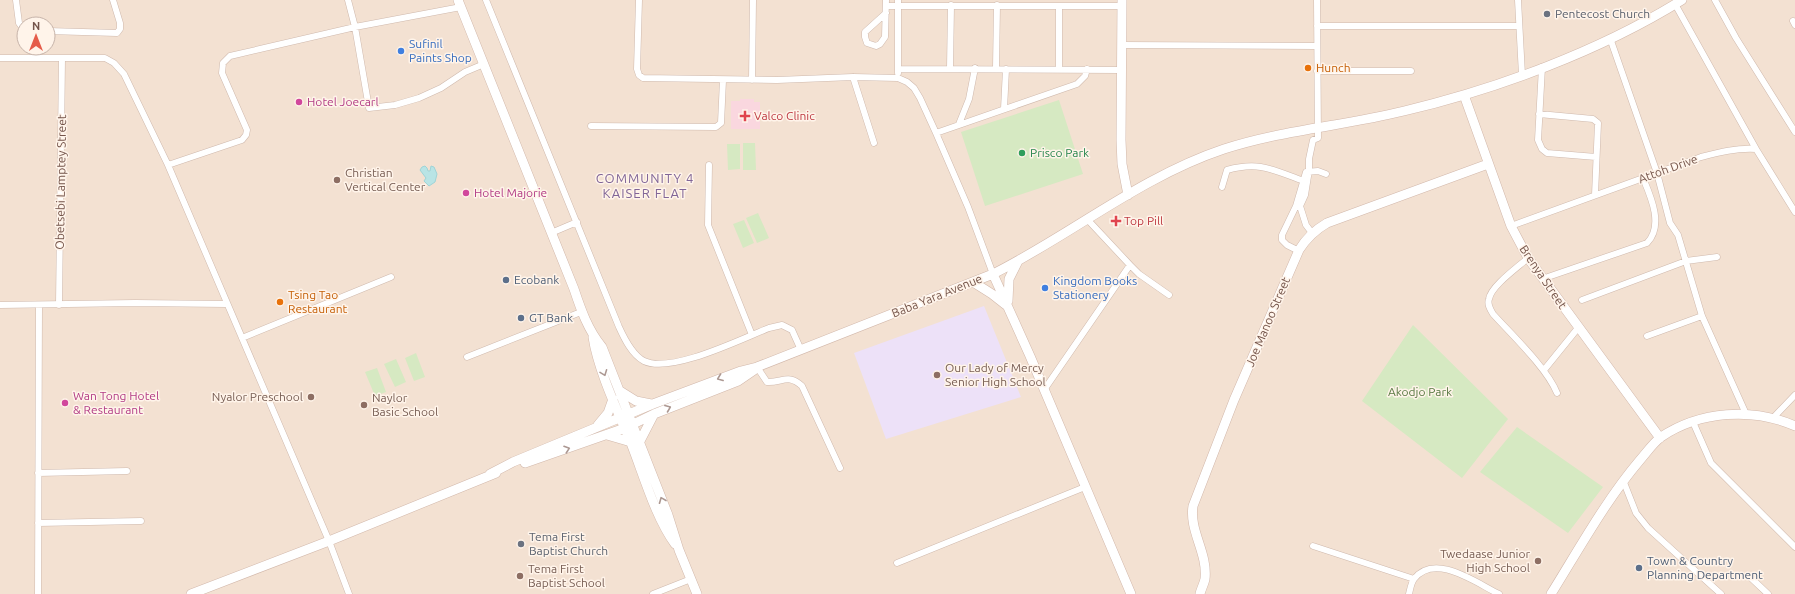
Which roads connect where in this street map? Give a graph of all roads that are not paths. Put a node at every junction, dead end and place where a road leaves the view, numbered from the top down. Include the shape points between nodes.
1 (16, 0) edge
2 (114, 0) edge
3 (348, 0) edge
4 (486, 0) edge
5 (639, 0) edge
6 (753, 0) edge
7 (1317, 0) edge
8 (1518, 0) edge
9 (1714, 0) edge
10 (1678, 2) edge
11 (460, 3) edge
12 (886, 3) edge
13 (898, 3) edge
14 (989, 3) edge
15 (1047, 3) edge
16 (1122, 3) edge
17 (947, 4) edge
18 (997, 5) junction
19 (1059, 6) junction
20 (886, 13) junction
21 (17, 16) edge
22 (1317, 26) junction
23 (1519, 26) junction
24 (355, 27) junction
25 (56, 32) edge
26 (1610, 38) junction
27 (1121, 44) junction
28 (1317, 46) junction
29 (0, 58) edge
30 (62, 58) junction
31 (484, 64) junction
32 (1542, 67) junction
33 (898, 68) junction
34 (950, 68) junction
35 (975, 68) junction
36 (996, 68) junction
37 (1006, 69) junction
38 (1059, 69) junction
39 (1087, 70) junction
40 (1121, 70) junction
41 (1317, 71) junction
42 (1411, 71) dead end
43 (1522, 75) junction
44 (853, 77) junction
45 (898, 78) junction
46 (722, 80) junction
47 (752, 80) junction
48 (1464, 95) junction
49 (1004, 109) junction
50 (1539, 114) junction
51 (958, 124) junction
52 (591, 126) dead end
53 (1318, 128) junction
54 (1795, 132) edge
55 (936, 133) junction
56 (874, 143) dead end
57 (1756, 149) junction
58 (1596, 157) junction
59 (1488, 164) junction
60 (168, 165) junction
61 (709, 165) dead end
62 (1309, 170) junction
63 (1657, 173) junction
64 (1326, 174) dead end
65 (1643, 178) junction
66 (1304, 181) junction
67 (1222, 187) dead end
68 (1128, 195) junction
69 (1594, 195) junction
70 (1795, 212) edge
71 (1087, 219) junction
72 (577, 222) junction
73 (1511, 226) junction
74 (551, 233) junction
75 (1312, 233) junction
76 (1298, 251) junction
77 (1717, 257) dead end
78 (1528, 258) junction
79 (1018, 261) junction
80 (1686, 262) junction
81 (1130, 265) junction
82 (993, 274) junction
83 (392, 277) dead end
84 (1542, 279) junction
85 (973, 282) junction
86 (1169, 295) dead end
87 (1582, 300) dead end
88 (227, 304) junction
89 (0, 305) edge
90 (39, 305) junction
91 (59, 305) junction
92 (1009, 309) junction
93 (581, 312) junction
94 (1702, 316) junction
95 (1578, 328) junction
96 (752, 335) junction
97 (593, 336) junction
98 (1647, 336) dead end
99 (242, 338) junction
100 (801, 350) junction
101 (467, 357) dead end
102 (757, 367) junction
103 (1544, 370) junction
104 (1044, 390) junction
105 (620, 391) junction
106 (1557, 393) dead end
107 (1795, 395) edge
108 (613, 399) junction
109 (653, 404) junction
110 (654, 414) junction
111 (1746, 414) junction
112 (624, 415) junction
113 (1774, 418) junction
114 (1693, 422) junction
115 (629, 426) junction
116 (1795, 426) edge
117 (596, 428) junction
118 (607, 435) junction
119 (1660, 438) junction
120 (635, 443) junction
121 (840, 468) dead end
122 (127, 471) dead end
123 (38, 473) junction
124 (490, 474) junction
125 (1623, 480) junction
126 (1085, 487) junction
127 (141, 521) dead end
128 (38, 523) junction
129 (329, 541) junction
130 (1314, 546) dead end
131 (1795, 547) edge
132 (897, 563) dead end
133 (1750, 577) dead end
134 (691, 579) junction
135 (1414, 579) junction
136 (38, 594) edge
137 (191, 594) edge
138 (350, 594) edge
139 (653, 594) edge
140 (697, 594) edge
141 (1131, 594) edge
142 (1200, 594) edge
143 (1409, 594) edge
144 (1499, 594) edge
145 (1551, 594) edge
146 (1721, 594) edge
147 (1768, 594) edge

1 - 21 street
2 - 25 street via 120,23 117,33
3 - 24 street
4 - 72 street
5 - 46 street via 637,68 640,77
6 - 47 street
7 - 22 street
8 - 23 street
9 - 54 street
10 - 26 main road
10 - 57 street
11 - 24 street
11 - 31 main road
12 - 13 street
12 - 20 street
13 - 17 street
13 - 33 street
14 - 17 street
14 - 18 street
15 - 18 street
15 - 19 street
16 - 19 street
16 - 27 main road
17 - 34 street
18 - 36 street
19 - 38 street
20 - 20 street via 883,41 876,46 867,43 865,32
22 - 23 street
22 - 28 street
23 - 43 street
24 - 31 street via 369,108 395,105 419,98
24 - 60 street via 228,58 222,65 222,73 247,134 242,140
26 - 32 main road
26 - 63 street
27 - 28 street
27 - 40 main road
28 - 41 street
29 - 30 street
30 - 60 street via 105,58 118,67 126,76
30 - 91 street, Obetsebi Lamptey Street
31 - 74 main road
32 - 43 main road
32 - 50 street
33 - 34 street
33 - 45 street
34 - 35 street
35 - 36 street
35 - 51 street via 969,99
36 - 37 street
37 - 38 street
37 - 49 street
38 - 39 street
39 - 40 street
39 - 49 street via 1077,84
40 - 68 main road via 1122,164
41 - 42 street
41 - 53 street
43 - 48 main road
44 - 45 street
44 - 47 street
44 - 56 street
45 - 55 street via 914,88
46 - 47 street
46 - 52 street via 721,123 716,127
48 - 53 main road via 1403,112
48 - 59 main road, Brenya Street
49 - 51 street
50 - 58 street via 1538,140 1544,152
50 - 58 street via 1596,121
51 - 55 street
53 - 62 street via 1318,138 1313,140
53 - 68 main road via 1248,141 1179,167
55 - 82 street via 968,206
57 - 63 street, Attoh Drive via 1727,150
57 - 70 street
58 - 69 street
59 - 73 main road, Brenya Street
59 - 75 main road, Joe Manoo Street via 1327,223
60 - 88 street
61 - 96 street via 708,225
62 - 64 street
62 - 66 street
62 - 75 street via 1305,195 1300,206 1306,225
63 - 65 street, Attoh Drive
63 - 80 street via 1670,223 1678,235
65 - 69 street, Attoh Drive
65 - 84 street via 1654,206 1655,218 1653,235 1647,243
66 - 67 street via 1265,167 1241,166 1227,170
66 - 76 street via 1296,206 1282,235 1282,240 1287,245
68 - 71 main road
69 - 73 street, Attoh Drive
71 - 79 main road
71 - 81 street
72 - 74 street
72 - 96 street via 623,336 643,361 653,364 671,363
73 - 78 main road, Brenya Street
74 - 93 main road
75 - 76 main road, Joe Manoo Street
76 - 142 main road, Joe Manoo Street via 1236,395 1193,506 1194,530 1204,560 1205,580
77 - 80 street
78 - 84 main road, Brenya Street
78 - 103 street via 1492,290 1488,299 1489,307
79 - 82 main road
79 - 92 main road via 1009,279
80 - 87 street
80 - 94 street
81 - 86 street
81 - 104 street
82 - 85 main road, Baba Yara Avenue
82 - 92 main road, Baba Yara Avenue
83 - 99 street
84 - 95 main road, Brenya Street
85 - 92 main road
85 - 100 main road, Baba Yara Avenue
88 - 91 street
88 - 99 street
89 - 90 street
90 - 91 street
90 - 123 street
92 - 104 main road, Baba Yara Avenue
93 - 97 main road
93 - 101 street
94 - 98 street
94 - 111 street
95 - 103 street
95 - 119 main road, Brenya Street
96 - 100 street via 782,324 792,330
97 - 105 main road via 602,348
97 -> 108 main road via 595,351
99 - 129 street
100 - 102 main road, Baba Yara Avenue
102 -> 109 main road, Baba Yara Avenue
110 -> 102 main road, Baba Yara Avenue via 738,381
102 - 121 street via 767,382 788,379 802,386
103 - 106 street
104 - 126 main road, Baba Yara Avenue
105 - 109 main road via 636,401
105 - 112 main road
107 - 113 street
108 - 112 main road
108 - 117 main road via 608,413
109 - 112 main road, Baba Yara Avenue
110 - 115 main road, Baba Yara Avenue
110 - 120 main road
111 - 113 main road
111 - 114 main road via 1708,417
112 - 115 main road
112 - 117 main road, Baba Yara Avenue
113 - 116 main road
114 - 119 main road
114 - 131 street via 1711,463
115 - 118 main road, Baba Yara Avenue
115 - 120 main road
117 - 124 main road, Baba Yara Avenue via 512,462
118 - 120 main road
124 -> 118 main road, Baba Yara Avenue
119 - 125 main road
120 - 134 main road via 668,515
122 - 123 street
123 - 128 street
124 - 129 main road
125 - 145 main road
125 - 146 street via 1636,513 1648,528
126 - 132 street
126 - 141 main road, Baba Yara Avenue
127 - 128 street
128 - 136 street
129 - 137 main road
129 - 138 street
130 - 135 street
133 - 147 street
134 - 139 street
134 - 140 main road
135 - 143 street
135 - 144 street via 1428,568 1440,567

